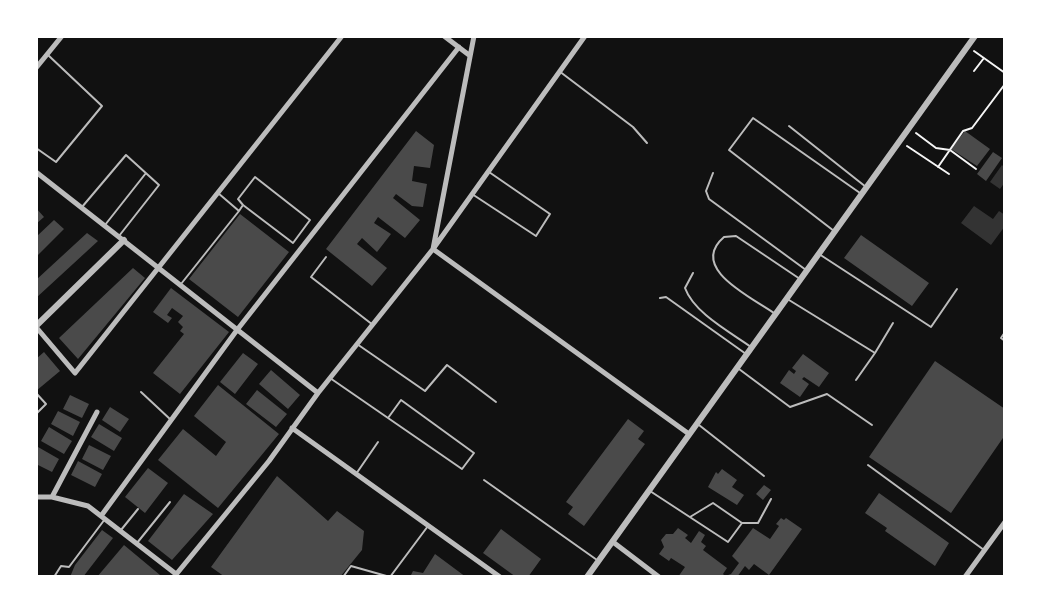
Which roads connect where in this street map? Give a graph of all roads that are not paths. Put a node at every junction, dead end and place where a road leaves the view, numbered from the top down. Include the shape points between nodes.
1 (62, 36) edge
2 (342, 36) edge
3 (444, 36) edge
4 (474, 36) edge
5 (585, 36) edge
6 (975, 36) edge
7 (459, 47) junction
8 (47, 55) junction
9 (469, 55) junction
10 (36, 68) edge
11 (559, 72) junction
12 (789, 126) dead end
13 (647, 143) dead end
14 (36, 148) edge
15 (488, 171) junction
16 (36, 172) edge
17 (146, 173) junction
18 (714, 173) dead end
19 (866, 187) junction
20 (218, 193) junction
21 (472, 194) junction
22 (861, 194) junction
23 (243, 205) junction
24 (82, 207) junction
25 (239, 211) junction
26 (105, 225) junction
27 (834, 231) junction
28 (121, 238) junction
29 (433, 249) junction
30 (818, 254) junction
31 (326, 258) dead end
32 (159, 269) junction
33 (806, 270) junction
34 (693, 273) dead end
35 (800, 279) junction
36 (180, 286) junction
37 (957, 289) dead end
38 (660, 298) dead end
39 (786, 298) junction
40 (775, 314) junction
41 (893, 323) dead end
42 (373, 325) junction
43 (36, 326) edge
44 (237, 330) junction
45 (1005, 332) edge
46 (1005, 341) edge
47 (357, 344) junction
48 (751, 347) junction
49 (875, 353) junction
50 (746, 354) junction
51 (736, 368) junction
52 (330, 378) junction
53 (856, 380) dead end
54 (141, 392) dead end
55 (36, 393) edge
56 (318, 393) junction
57 (496, 402) dead end
58 (97, 412) dead end
59 (36, 414) edge
60 (388, 418) junction
61 (171, 420) junction
62 (696, 423) junction
63 (872, 425) dead end
64 (292, 428) junction
65 (688, 434) junction
66 (378, 442) dead end
67 (868, 465) dead end
68 (356, 474) junction
69 (764, 476) dead end
70 (484, 480) dead end
71 (650, 491) junction
72 (36, 497) edge
73 (52, 497) junction
74 (771, 499) dead end
75 (170, 502) dead end
76 (138, 510) dead end
77 (103, 517) junction
78 (690, 517) junction
79 (1005, 522) edge
80 (742, 523) junction
81 (429, 526) junction
82 (121, 530) junction
83 (612, 542) junction
84 (137, 543) junction
85 (984, 550) junction
86 (599, 561) junction
87 (176, 576) edge
88 (54, 577) edge
89 (343, 577) edge
90 (391, 577) edge
91 (500, 577) edge
92 (587, 577) edge
93 (659, 577) edge
94 (965, 577) edge

1 - 8 street
2 - 20 street
3 - 7 street
4 - 9 street
5 - 11 street
6 - 19 street
7 - 9 street
7 - 44 street
8 - 10 street
8 - 14 lane via 102,106 56,162
9 - 29 street
11 - 13 lane via 633,127
11 - 15 street
12 - 19 lane
15 - 21 street
15 - 21 lane via 550,214 536,236
16 - 24 street
17 - 24 lane via 126,155
17 - 26 lane
17 - 28 lane via 159,185
18 - 33 lane via 706,191 709,199
19 - 22 street
20 - 25 lane
20 - 32 street
21 - 29 street
22 - 27 street
22 - 27 lane via 753,118 729,150
23 - 23 lane via 293,243 310,220 255,177 238,199
23 - 25 lane
24 - 26 street
25 - 36 lane
26 - 28 street
27 - 30 street
28 - 32 street
28 - 43 street
29 - 42 street
29 - 65 street
30 - 33 street
30 - 37 lane via 931,327
31 - 42 lane via 311,277
32 - 36 street
32 - 43 street via 75,373
33 - 35 street
34 - 48 lane via 685,288 688,296
35 - 39 street
35 - 40 lane via 736,236 723,237 714,245 711,258 720,274
36 - 44 street
38 - 50 lane via 666,297
39 - 40 street
39 - 49 lane
40 - 48 street
41 - 49 lane
42 - 47 street
44 - 56 street
44 - 61 street
45 - 46 lane via 1001,338
47 - 52 street
47 - 57 lane via 425,392 447,365
48 - 50 street
49 - 53 lane
50 - 51 street
51 - 62 street
51 - 63 lane via 790,407 827,394
52 - 56 street
52 - 60 lane
54 - 61 lane
55 - 59 lane via 46,404
56 - 64 street
58 - 73 street
60 - 60 lane via 462,469 474,453 401,400
61 - 77 street
62 - 65 street
62 - 69 lane
64 - 68 street
64 - 87 street
65 - 71 street
66 - 68 lane
67 - 85 lane
68 - 81 street
70 - 86 lane
71 - 78 lane
71 - 83 street
72 - 73 street
73 - 77 street via 88,506
74 - 80 lane via 758,523
75 - 84 lane
76 - 82 lane
77 - 82 street
77 - 88 lane via 69,567 61,566
78 - 80 lane via 712,503
78 - 80 lane via 728,542
79 - 85 street
81 - 90 lane
81 - 91 street
82 - 84 street
83 - 86 street
83 - 93 street
84 - 87 street
85 - 94 street
86 - 92 street
89 - 90 lane via 351,566

